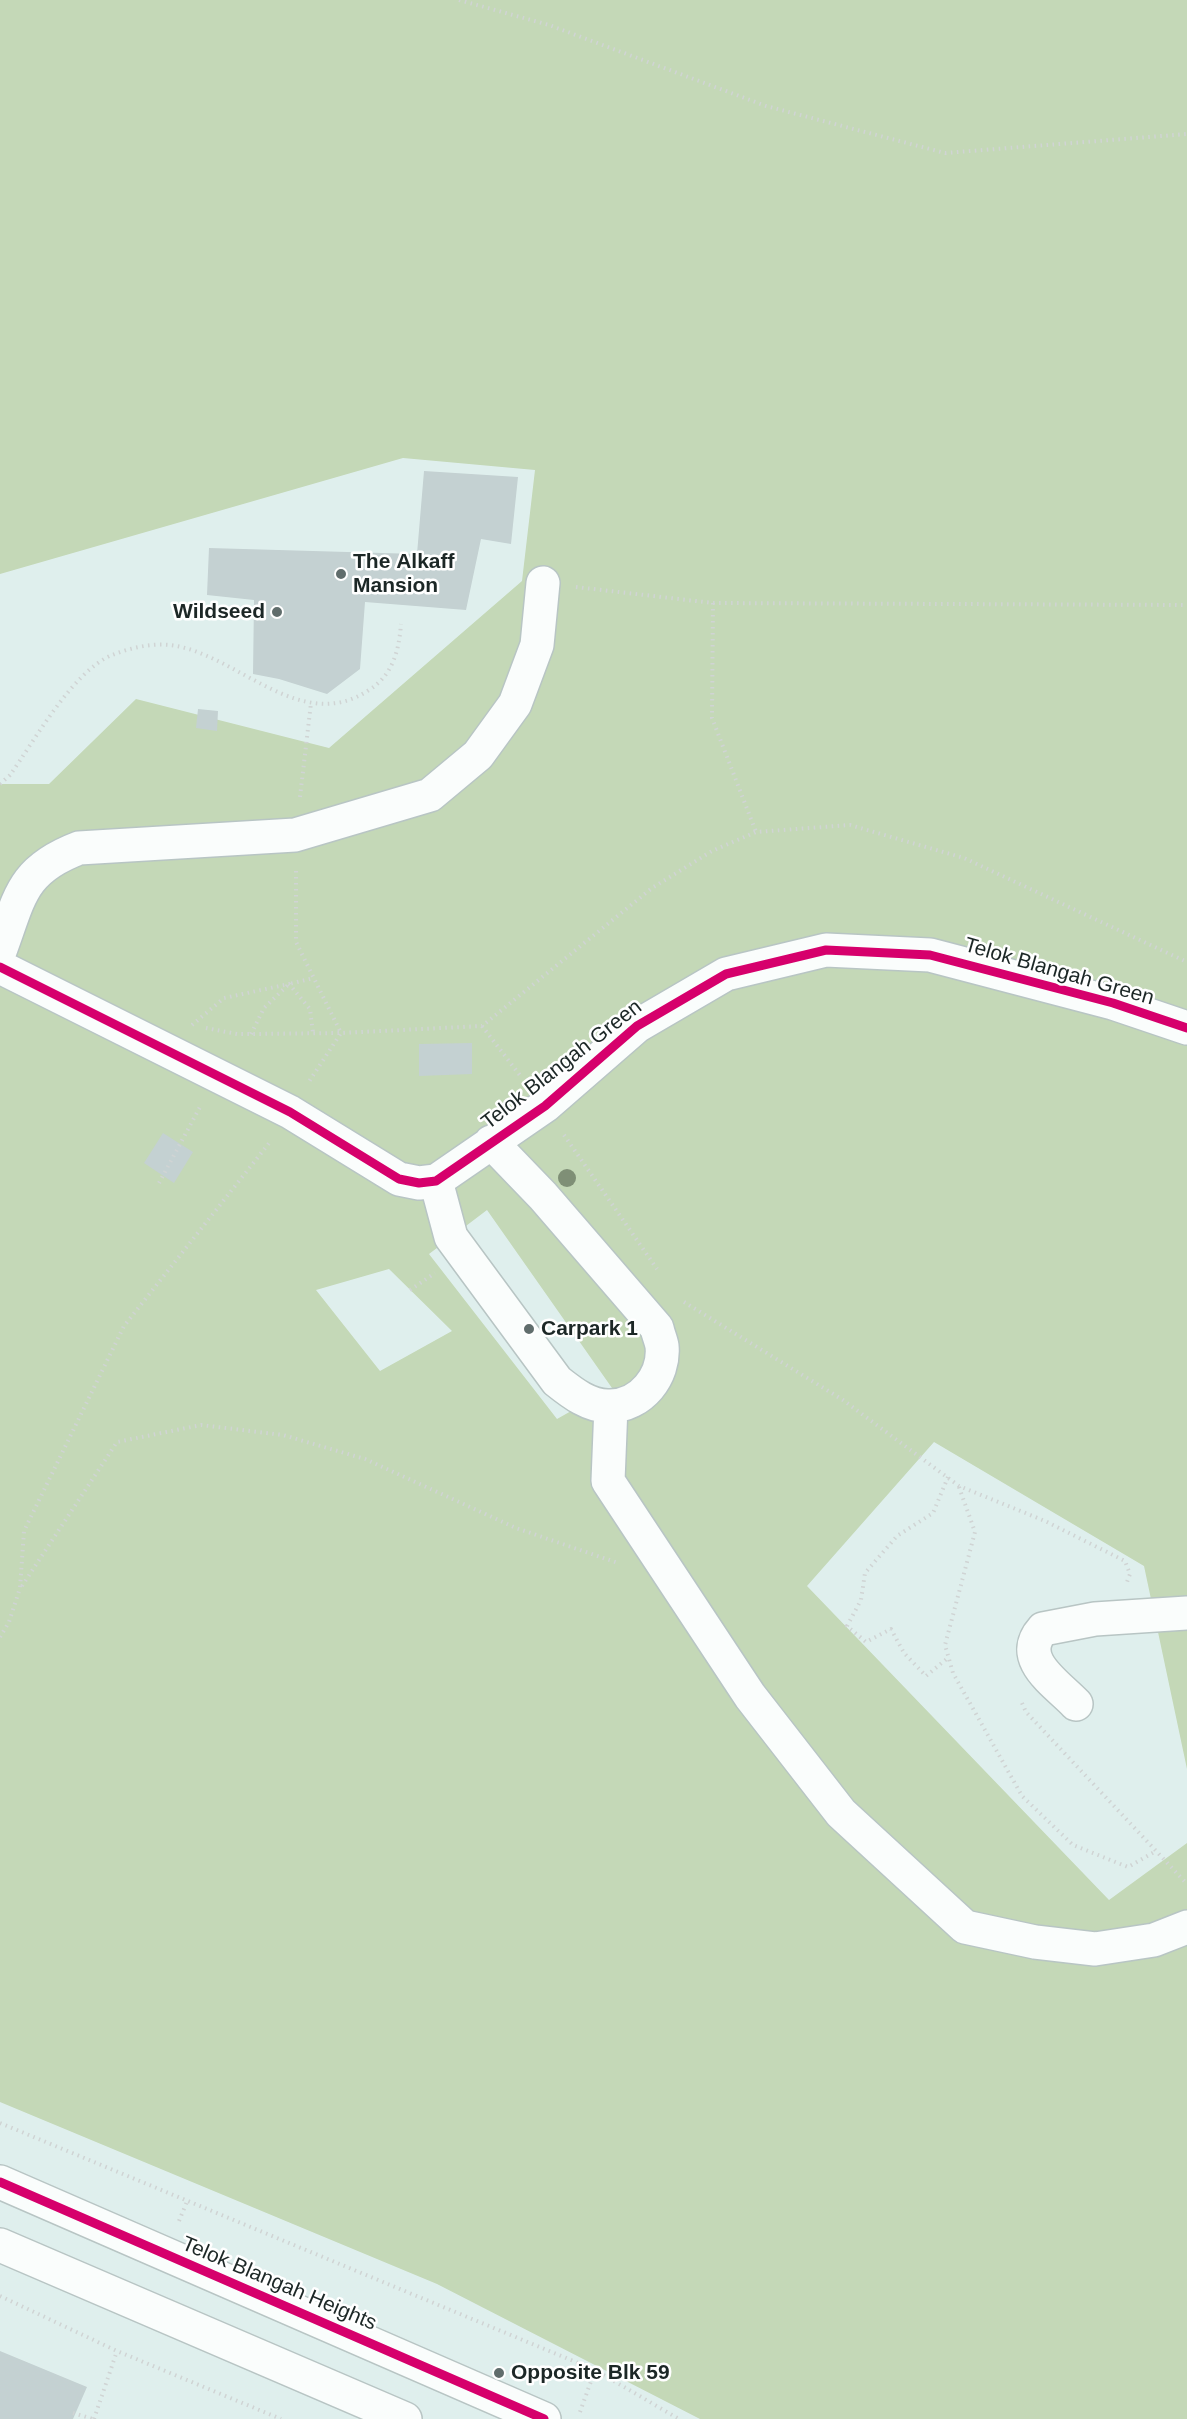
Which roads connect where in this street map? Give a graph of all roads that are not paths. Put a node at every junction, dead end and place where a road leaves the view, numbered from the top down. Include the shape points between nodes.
1 (543, 583) road end
2 (0, 951) edge
3 (0, 967) edge
4 (1187, 1028) edge
5 (491, 1142) junction
6 (436, 1181) junction
7 (611, 1406) junction
8 (1187, 1613) edge
9 (1076, 1704) dead end
10 (1187, 1927) edge
11 (0, 2182) edge
12 (0, 2245) edge
13 (405, 2419) edge
14 (544, 2419) edge

1 - 2 street via 537,645 515,704 478,755 429,795 296,835 80,848 37,871 22,890
3 - 6 street via 290,1112 399,1179
4 - 5 street, Telok Blangah Green via 1113,1003 930,954 826,950 726,974 637,1026 544,1106
5 - 6 street, Telok Blangah Green
5 - 7 street via 657,1328 662,1363 655,1380 644,1394
6 - 7 street via 451,1237 557,1381 576,1396
7 - 10 street via 608,1481 750,1696 841,1813 965,1927 1035,1942 1095,1949 1154,1940
8 - 9 street via 1095,1619 1043,1629 1032,1648 1036,1663
11 - 14 street, Telok Blangah Heights
12 - 13 street

